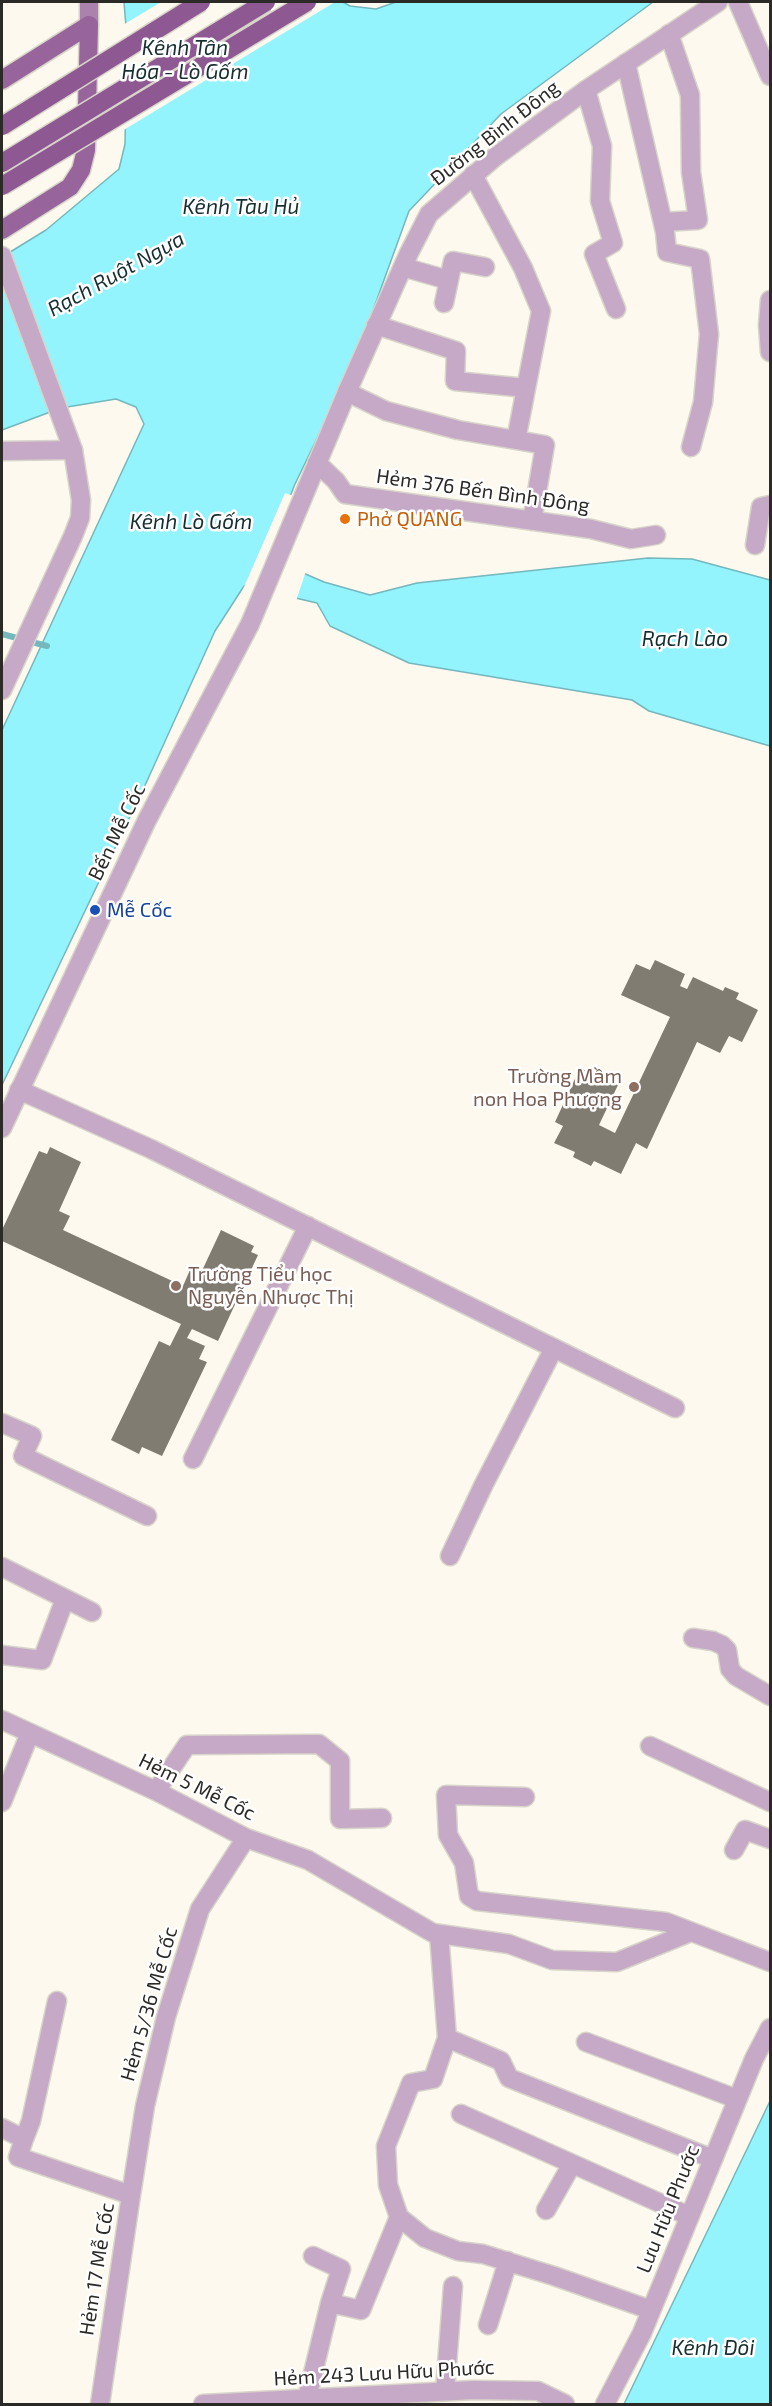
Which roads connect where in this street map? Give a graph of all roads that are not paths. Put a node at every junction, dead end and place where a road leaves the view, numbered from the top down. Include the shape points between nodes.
1 (88, 2) edge
2 (201, 2) edge
3 (266, 2) edge
4 (307, 2) edge
5 (718, 2) edge
6 (738, 2) edge
7 (88, 25) junction
8 (669, 34) junction
9 (626, 63) junction
10 (771, 76) edge
11 (2, 80) edge
12 (586, 90) junction
13 (2, 126) edge
14 (2, 163) edge
15 (474, 175) junction
16 (2, 186) edge
17 (663, 222) junction
18 (2, 230) edge
19 (2, 256) edge
20 (403, 267) junction
21 (485, 267) dead end
22 (448, 280) junction
23 (771, 300) edge
24 (444, 303) dead end
25 (616, 309) dead end
26 (376, 325) junction
27 (771, 352) edge
28 (526, 388) junction
29 (346, 392) junction
30 (516, 440) junction
31 (691, 447) dead end
32 (2, 450) edge
33 (73, 450) junction
34 (317, 463) junction
35 (307, 487) joint
36 (771, 505) edge
37 (532, 520) junction
38 (656, 535) dead end
39 (755, 545) dead end
40 (2, 690) edge
41 (20, 1090) junction
42 (2, 1128) edge
43 (308, 1226) junction
44 (554, 1348) junction
45 (675, 1408) dead end
46 (2, 1423) edge
47 (193, 1459) dead end
48 (147, 1516) dead end
49 (450, 1556) dead end
50 (2, 1567) edge
51 (66, 1599) junction
52 (92, 1612) dead end
53 (693, 1638) dead end
54 (2, 1655) edge
55 (771, 1696) edge
56 (2, 1720) edge
57 (30, 1733) junction
58 (650, 1746) dead end
59 (156, 1791) junction
60 (525, 1797) dead end
61 (2, 1802) edge
62 (771, 1802) edge
63 (382, 1818) dead end
64 (246, 1838) junction
65 (771, 1839) edge
66 (734, 1850) dead end
67 (691, 1932) junction
68 (439, 1934) junction
69 (771, 1962) edge
70 (57, 2001) dead end
71 (771, 2028) edge
72 (447, 2038) junction
73 (586, 2042) dead end
74 (737, 2099) junction
75 (461, 2114) dead end
76 (2, 2128) edge
77 (24, 2139) junction
78 (713, 2159) junction
79 (572, 2164) junction
80 (131, 2195) junction
81 (546, 2210) dead end
82 (690, 2216) junction
83 (399, 2217) junction
84 (313, 2256) dead end
85 (508, 2261) junction
86 (453, 2286) dead end
87 (330, 2303) junction
88 (651, 2310) junction
89 (488, 2325) dead end
90 (445, 2391) junction
91 (307, 2398) junction
92 (381, 2399) edge
93 (100, 2404) edge
94 (202, 2404) edge
95 (565, 2404) edge
96 (605, 2404) edge

1 - 7 main road
2 - 13 highway, bridge
3 - 14 highway, bridge
4 - 16 highway, bridge
5 - 8 street, Đường Bình Đông
6 - 10 street
7 - 11 main road
7 - 18 main road via 86,150 81,170 70,187
8 - 9 street, Đường Bình Đông
8 - 17 street via 690,95 691,172 698,220
9 - 12 street, Đường Bình Đông
9 - 17 street
12 - 15 street, Đường Bình Đông
12 - 25 street via 602,146 600,201 613,243 594,254
15 - 20 street, Đường Bình Đông via 429,214
15 - 28 street via 541,311
17 - 31 street via 667,252 700,259 709,334 703,402
19 - 33 street
20 - 22 street
20 - 26 street, Đường Bình Đông
21 - 22 street via 453,261
22 - 24 street
23 - 27 street
26 - 28 street via 456,351 455,381
26 - 29 street, Đường Bình Đông
28 - 30 street
29 - 30 street via 386,411
29 - 34 street, Đường Bình Đông
30 - 37 street via 545,445
32 - 33 street
33 - 40 street via 80,518
34 - 35 street, Đường Bình Đông
34 - 37 street, Hẻm 376 Bến Bình Đông via 345,494
35 - 41 street, Bến Mễ Cốc via 250,624 147,820
36 - 39 street via 761,507
37 - 38 street, Hẻm 376 Bến Bình Đông via 631,539
41 - 42 street, Bến Mễ Cốc
41 - 43 street
43 - 44 street
43 - 47 street
44 - 45 street
44 - 49 street
46 - 48 street via 32,1436 22,1456
50 - 51 street
51 - 52 street
51 - 54 street via 42,1660
53 - 55 street via 722,1645 736,1676
56 - 57 street, Hẻm 5 Mễ Cốc
57 - 59 street, Hẻm 5 Mễ Cốc
57 - 61 street
58 - 62 street
59 - 63 street via 187,1745 319,1744 340,1761 340,1819
59 - 64 street, Hẻm 5 Mễ Cốc
60 - 67 street via 446,1795 448,1835 464,1863 470,1896 477,1901 666,1922
64 - 68 street, Hẻm 5 Mễ Cốc via 308,1860
64 - 80 street, Hẻm 5/36 Mễ Cốc via 200,1909 166,2017 145,2106
65 - 66 street via 745,1830
67 - 68 street, Hẻm 5 Mễ Cốc via 617,1962 552,1960 509,1944
67 - 69 street
68 - 72 street
70 - 77 street
71 - 74 street, Lưu Hữu Phước
72 - 78 street via 501,2061 509,2078
72 - 83 street via 433,2079 411,2083 386,2146 388,2185
73 - 74 street
74 - 78 street, Lưu Hữu Phước
75 - 79 street
76 - 77 street
77 - 80 street, Hẻm 17 Mễ Cốc via 18,2157
78 - 82 street, Lưu Hữu Phước
79 - 81 street
79 - 82 street
80 - 93 street, Hẻm 17 Mễ Cốc
82 - 88 street, Lưu Hữu Phước
83 - 85 street via 425,2238 458,2251
83 - 87 street via 361,2310
84 - 87 street via 341,2269
85 - 88 street
85 - 89 street
86 - 90 street
87 - 91 street
88 - 96 street, Lưu Hữu Phước
90 - 92 street, Hẻm 243 Lưu Hữu Phước
90 - 95 street, Hẻm 243 Lưu Hữu Phước via 538,2391
91 - 92 street, Hẻm 243 Lưu Hữu Phước
91 - 94 street, Hẻm 243 Lưu Hữu Phước

